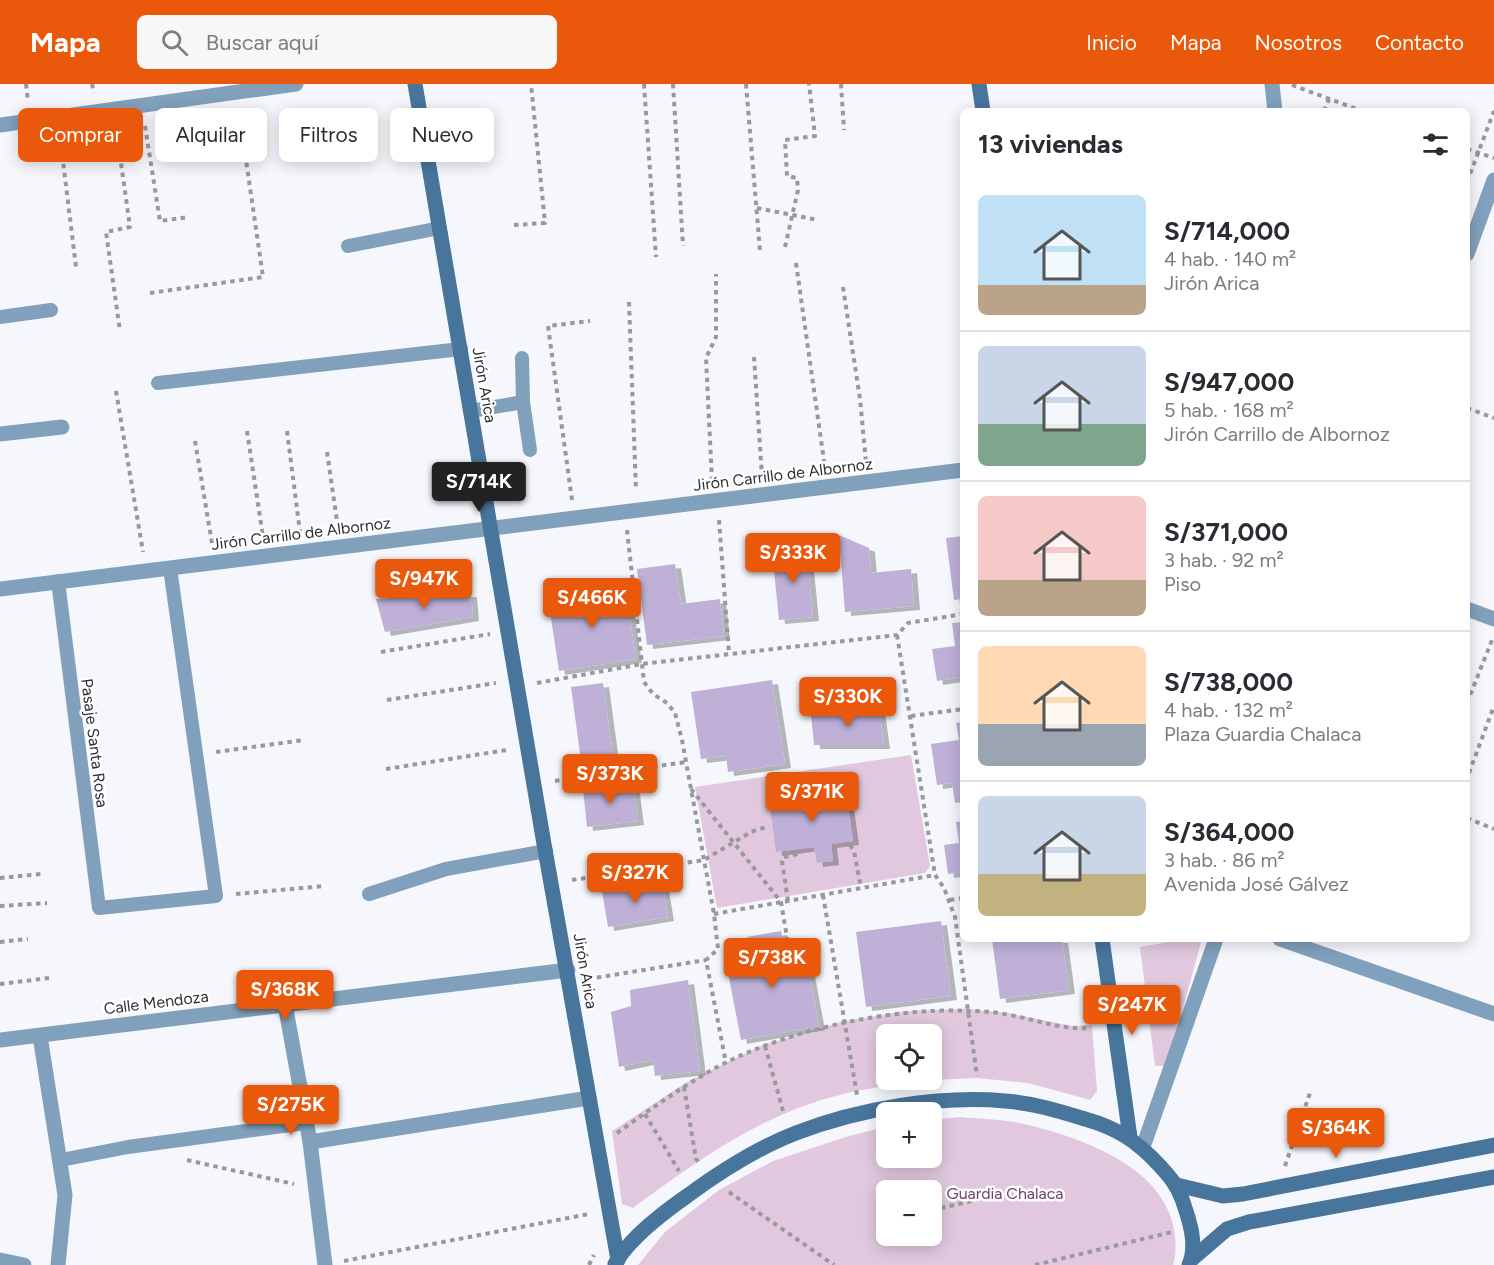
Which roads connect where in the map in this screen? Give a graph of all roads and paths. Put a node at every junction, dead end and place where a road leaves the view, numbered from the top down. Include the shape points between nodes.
1 (296, 84) edge
2 (415, 84) edge
3 (531, 84) edge
4 (644, 84) edge
5 (673, 84) edge
6 (746, 84) edge
7 (809, 84) edge
8 (841, 84) edge
9 (978, 84) edge
10 (1272, 84) edge
11 (1289, 84) edge
12 (236, 92) junction
13 (1329, 99) junction
14 (142, 105) junction
15 (121, 108) edge
16 (982, 108) edge
17 (1275, 108) edge
18 (1325, 108) edge
19 (1354, 108) edge
20 (1494, 111) edge
21 (18, 122) edge
22 (0, 125) edge
23 (844, 130) dead end
24 (1470, 151) edge
25 (1478, 153) junction
26 (1494, 158) edge
27 (63, 162) edge
28 (121, 162) edge
29 (1470, 174) edge
30 (1493, 185) edge
31 (757, 208) junction
32 (792, 214) junction
33 (189, 217) dead end
34 (818, 220) dead end
35 (514, 225) dead end
36 (440, 228) junction
37 (348, 246) dead end
38 (683, 246) dead end
39 (1470, 246) edge
40 (785, 247) dead end
41 (760, 251) dead end
42 (656, 257) dead end
43 (796, 263) dead end
44 (76, 267) dead end
45 (716, 274) dead end
46 (843, 287) dead end
47 (150, 293) dead end
48 (629, 302) dead end
49 (51, 310) dead end
50 (0, 317) edge
51 (590, 321) dead end
52 (120, 331) dead end
53 (461, 349) junction
54 (754, 357) dead end
55 (522, 358) dead end
56 (158, 383) dead end
57 (116, 391) dead end
58 (523, 402) junction
59 (1470, 409) edge
60 (471, 411) junction
61 (1494, 418) edge
62 (62, 427) dead end
63 (247, 431) dead end
64 (287, 431) dead end
65 (0, 434) edge
66 (195, 441) dead end
67 (530, 450) dead end
68 (327, 452) dead end
69 (960, 470) edge
70 (868, 482) junction
71 (827, 487) junction
72 (764, 495) junction
73 (712, 501) junction
74 (637, 510) junction
75 (575, 518) junction
76 (719, 519) dead end
77 (492, 528) junction
78 (627, 530) dead end
79 (341, 547) junction
80 (303, 552) junction
81 (266, 556) junction
82 (214, 562) junction
83 (170, 568) junction
84 (146, 571) junction
85 (58, 581) junction
86 (0, 589) edge
87 (1470, 610) edge
88 (960, 614) edge
89 (1494, 619) edge
90 (509, 631) junction
91 (1494, 634) edge
92 (897, 635) junction
93 (381, 652) dead end
94 (729, 653) junction
95 (642, 664) junction
96 (518, 683) junction
97 (1470, 695) edge
98 (387, 700) dead end
99 (1494, 706) edge
100 (960, 709) edge
101 (911, 716) junction
102 (304, 740) dead end
103 (529, 747) junction
104 (198, 754) junction
105 (686, 762) junction
106 (386, 769) dead end
107 (1470, 770) edge
108 (555, 781) dead end
109 (691, 788) junction
110 (1470, 819) edge
111 (769, 826) dead end
112 (1494, 829) edge
113 (734, 842) junction
114 (850, 845) dead end
115 (546, 850) junction
116 (798, 855) dead end
117 (704, 860) junction
118 (41, 874) dead end
119 (935, 875) junction
120 (0, 878) edge
121 (571, 880) dead end
122 (325, 886) dead end
123 (861, 888) junction
124 (369, 894) dead end
125 (823, 895) junction
126 (216, 896) junction
127 (960, 898) edge
128 (788, 900) junction
129 (950, 900) junction
130 (781, 902) junction
131 (47, 903) dead end
132 (0, 906) edge
133 (714, 914) junction
134 (28, 939) dead end
135 (0, 942) edge
136 (1102, 942) edge
137 (1215, 942) edge
138 (1289, 942) edge
139 (789, 949) dead end
140 (706, 960) junction
141 (568, 970) junction
142 (49, 978) dead end
143 (587, 980) dead end
144 (0, 984) edge
145 (285, 1004) junction
146 (969, 1011) junction
147 (1494, 1014) edge
148 (844, 1024) junction
149 (1090, 1028) dead end
150 (40, 1036) junction
151 (0, 1040) edge
152 (765, 1046) junction
153 (726, 1063) junction
154 (977, 1076) dead end
155 (684, 1087) junction
156 (1311, 1090) dead end
157 (589, 1098) junction
158 (783, 1111) dead end
159 (645, 1114) junction
160 (858, 1114) junction
161 (305, 1123) junction
162 (614, 1135) dead end
163 (1130, 1137) junction
164 (309, 1142) junction
165 (1494, 1145) edge
166 (1143, 1147) junction
167 (183, 1159) dead end
168 (61, 1160) junction
169 (679, 1172) dead end
170 (1494, 1177) edge
171 (711, 1179) junction
172 (1177, 1185) junction
173 (1278, 1187) junction
174 (316, 1189) junction
175 (980, 1199) dead end
176 (942, 1208) edge
177 (609, 1210) junction
178 (1192, 1228) junction
179 (0, 1260) edge
180 (616, 1262) edge
181 (1190, 1262) edge
182 (24, 1265) edge
183 (58, 1265) edge
184 (325, 1265) edge
185 (343, 1265) edge
186 (834, 1265) edge
187 (1035, 1265) edge

1 - 12 street
2 - 36 main road, Jirón Arica
3 - 35 path via 545,223
4 - 42 path
5 - 38 path
6 - 31 path
7 - 32 path via 815,136 785,140 787,176 797,178
8 - 23 path
9 - 16 main road
10 - 17 street
11 - 13 path
12 - 14 street
12 - 47 path via 263,277
13 - 18 path
13 - 19 path
14 - 15 street
14 - 33 path via 160,221
20 - 25 path
21 - 22 street
24 - 25 path
25 - 26 path
25 - 29 path
27 - 44 path
28 - 52 path via 130,228 106,232
30 - 39 street
31 - 32 path
31 - 41 path
32 - 34 path
32 - 40 path
36 - 37 lane
36 - 53 main road, Jirón Arica
43 - 71 path
45 - 73 path via 716,337 706,358
46 - 70 path
48 - 74 path
49 - 50 lane
51 - 75 path via 548,326
53 - 56 lane
53 - 60 main road, Jirón Arica
54 - 72 path
55 - 58 lane
57 - 84 path
58 - 60 lane
58 - 67 lane
59 - 61 path
60 - 77 main road, Jirón Arica
62 - 65 street
63 - 81 path
64 - 80 path
66 - 82 path
68 - 79 path
69 - 70 street, Jirón Carrillo de Albornoz
70 - 71 street, Jirón Carrillo de Albornoz
71 - 72 street, Jirón Carrillo de Albornoz
72 - 73 street, Jirón Carrillo de Albornoz
73 - 74 street, Jirón Carrillo de Albornoz
74 - 75 street, Jirón Carrillo de Albornoz
75 - 77 street, Jirón Carrillo de Albornoz
76 - 94 path
77 - 79 street, Jirón Carrillo de Albornoz
77 - 90 main road, Jirón Arica
78 - 95 path
79 - 80 street, Jirón Carrillo de Albornoz
80 - 81 street, Jirón Carrillo de Albornoz
81 - 82 street, Jirón Carrillo de Albornoz
82 - 83 street, Jirón Carrillo de Albornoz
83 - 84 street, Jirón Carrillo de Albornoz
83 - 104 lane
84 - 85 street, Jirón Carrillo de Albornoz
85 - 86 street, Jirón Carrillo de Albornoz
85 - 126 lane, Pasaje Santa Rosa via 99,908
87 - 89 street
88 - 92 path via 908,622
90 - 93 path
90 - 96 main road, Jirón Arica
91 - 97 path
92 - 94 path
92 - 101 path
94 - 95 path
95 - 96 path
95 - 105 path via 644,682 675,713
96 - 98 path
96 - 103 main road, Jirón Arica
99 - 107 path
100 - 101 path
101 - 119 path
102 - 104 path
103 - 106 path
103 - 115 main road, Jirón Arica
104 - 126 lane
105 - 108 path
105 - 109 path
109 - 113 path
109 - 117 path
110 - 112 path
111 - 113 path
113 - 117 path
113 - 130 path
114 - 123 path
115 - 124 lane via 446,868
115 - 141 main road, Jirón Arica
116 - 128 path via 784,857 782,861
117 - 121 path
117 - 133 path
118 - 120 path
119 - 123 path
119 - 129 path
122 - 126 path
123 - 125 path
125 - 128 path
125 - 148 path
127 - 129 path
128 - 130 path
129 - 146 path
130 - 133 path
130 - 139 path
131 - 132 path
133 - 140 path via 718,949
134 - 135 path
136 - 163 main road
137 - 166 street
138 - 147 street
140 - 143 path
140 - 153 path
141 - 145 street, Calle Mendoza
141 - 157 main road, Jirón Arica
142 - 144 path
145 - 150 street, Calle Mendoza
145 - 161 street
146 - 148 path via 893,1015
146 - 149 path via 1009,1014 1072,1029
146 - 154 path
148 - 152 path
148 - 160 path
150 - 151 street, Calle Mendoza
150 - 168 street
152 - 153 path
152 - 158 path
153 - 155 path
155 - 159 path
155 - 171 path via 696,1159
156 - 173 path
157 - 164 street
157 - 177 main road, Jirón Arica
159 - 162 path
159 - 169 path
160 - 163 main road via 961,1100 1005,1101 1051,1108
160 - 171 main road via 796,1133
161 - 164 street
161 - 168 lane
163 - 166 main road
164 - 174 street
165 - 173 main road
166 - 172 main road
167 - 174 path
168 - 183 street via 65,1195
170 - 181 main road via 1249,1222 1227,1229
171 - 180 main road via 644,1230
171 - 186 path
172 - 173 main road via 1223,1197
172 - 178 main road
174 - 184 street
175 - 176 path
177 - 180 main road, Jirón Arica
177 - 185 path via 344,1260
178 - 181 main road
178 - 187 path
179 - 182 street

